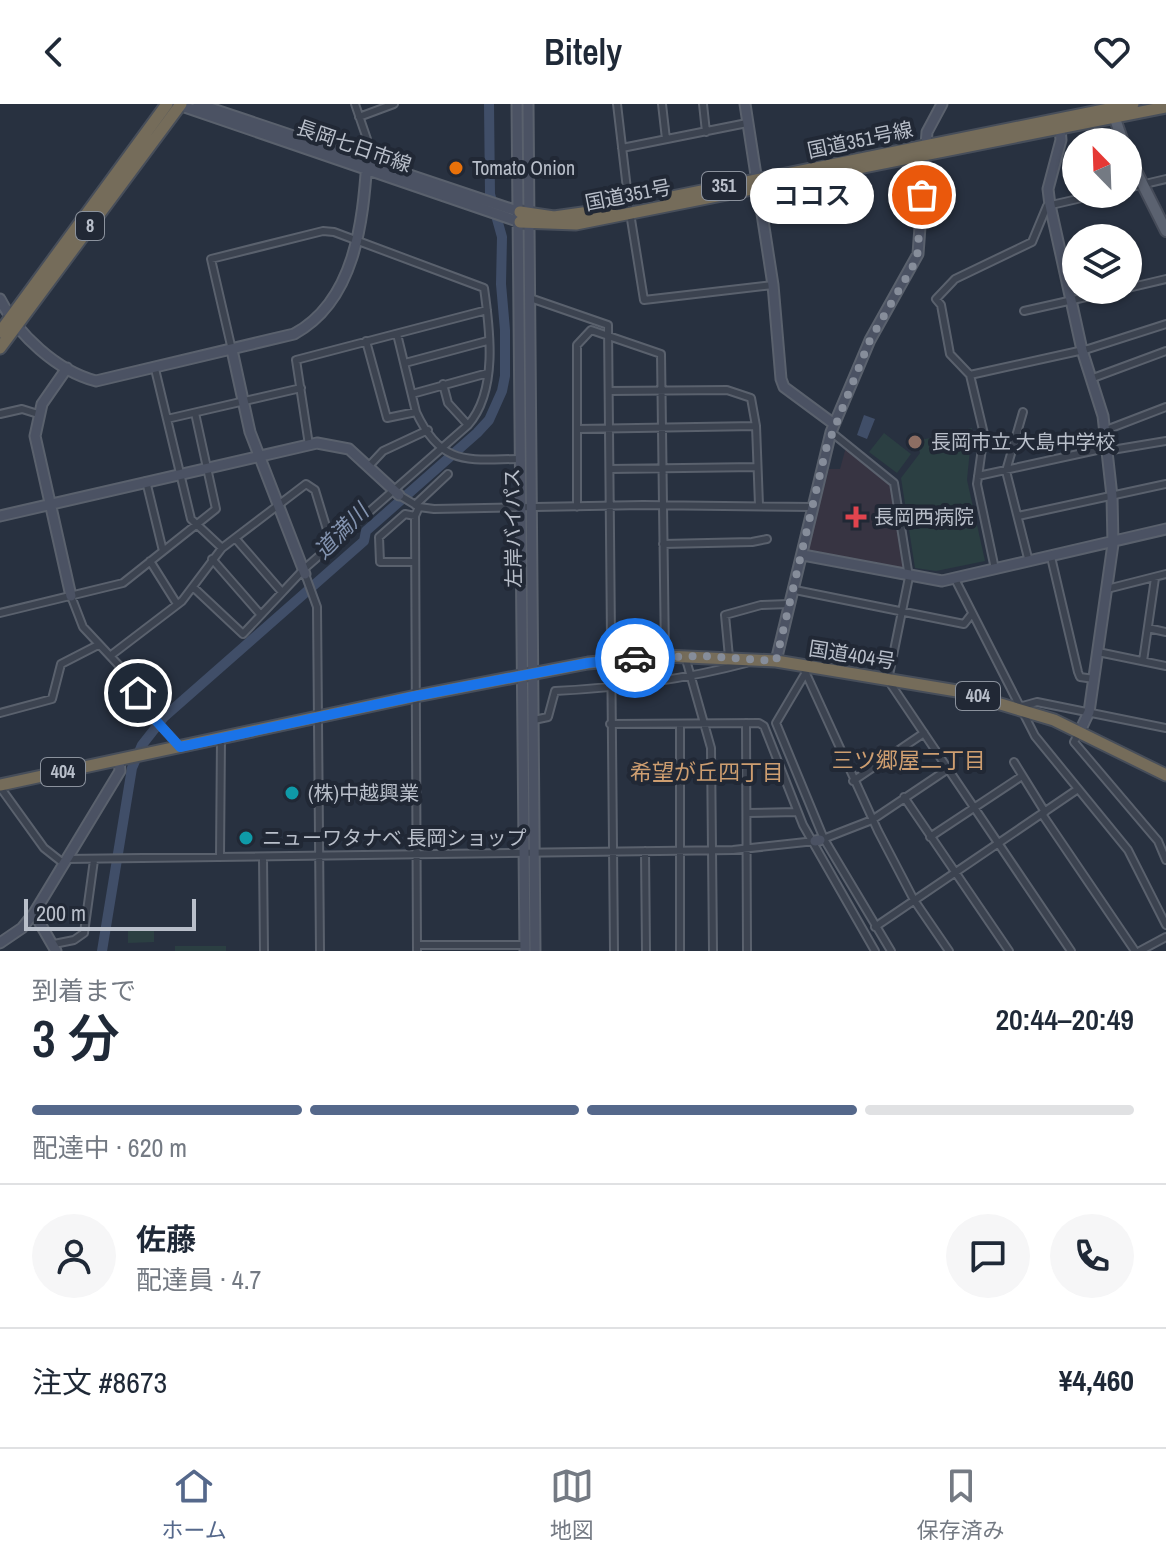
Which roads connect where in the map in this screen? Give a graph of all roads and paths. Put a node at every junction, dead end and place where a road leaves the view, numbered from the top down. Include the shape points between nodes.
1 (176, 104) edge
2 (198, 104) edge
3 (355, 104) edge
4 (394, 104) edge
5 (517, 104) edge
6 (528, 104) edge
7 (617, 104) edge
8 (662, 104) edge
9 (703, 104) edge
10 (745, 104) edge
11 (942, 104) edge
12 (1133, 104) edge
13 (1166, 107) edge
14 (1112, 110) edge
15 (359, 117) junction
16 (747, 123) junction
17 (1060, 128) junction
18 (706, 132) junction
19 (666, 139) junction
20 (622, 148) junction
21 (925, 150) junction
22 (366, 165) junction
23 (1166, 179) edge
24 (755, 185) junction
25 (1142, 185) joint
26 (1062, 202) edge
27 (1050, 205) junction
28 (630, 209) junction
29 (525, 218) junction
30 (1166, 231) edge
31 (357, 240) junction
32 (1062, 257) edge
33 (1166, 279) edge
34 (773, 285) junction
35 (1142, 285) edge
36 (0, 299) edge
37 (533, 299) dead end
38 (1062, 302) edge
39 (1073, 304) edge
40 (487, 310) junction
41 (1024, 311) dead end
42 (13, 321) junction
43 (1166, 324) edge
44 (0, 332) edge
45 (397, 334) junction
46 (608, 336) junction
47 (366, 341) junction
48 (487, 341) junction
49 (0, 348) edge
50 (232, 350) junction
51 (1082, 350) junction
52 (1166, 351) edge
53 (405, 363) junction
54 (67, 368) junction
55 (155, 369) junction
56 (488, 373) junction
57 (970, 375) junction
58 (1093, 378) junction
59 (443, 384) junction
60 (301, 388) junction
61 (609, 391) junction
62 (662, 391) junction
63 (412, 394) junction
64 (243, 400) junction
65 (1166, 407) edge
66 (416, 412) junction
67 (1023, 412) dead end
68 (195, 413) junction
69 (0, 414) edge
70 (38, 414) junction
71 (167, 419) junction
72 (468, 425) junction
73 (663, 426) junction
74 (756, 426) junction
75 (609, 428) junction
76 (833, 428) junction
77 (578, 429) junction
78 (428, 430) junction
79 (1106, 430) junction
80 (1166, 441) edge
81 (309, 445) junction
82 (444, 448) junction
83 (1106, 450) junction
84 (260, 458) junction
85 (522, 459) junction
86 (369, 466) junction
87 (208, 467) junction
88 (757, 467) junction
89 (663, 468) junction
90 (610, 469) junction
91 (1006, 471) junction
92 (180, 474) junction
93 (448, 474) dead end
94 (978, 476) junction
95 (146, 481) junction
96 (1166, 484) edge
97 (396, 493) junction
98 (1112, 496) junction
99 (50, 504) junction
100 (278, 504) junction
101 (415, 505) junction
102 (663, 505) junction
103 (759, 505) junction
104 (610, 506) junction
105 (577, 507) junction
106 (813, 507) junction
107 (527, 508) junction
108 (0, 516) edge
109 (415, 516) junction
110 (1018, 516) junction
111 (195, 526) junction
112 (1166, 529) edge
113 (235, 538) junction
114 (767, 539) dead end
115 (663, 544) junction
116 (1113, 544) junction
117 (332, 546) junction
118 (222, 548) junction
119 (163, 551) junction
120 (803, 555) junction
121 (1051, 557) junction
122 (212, 559) junction
123 (150, 561) junction
124 (415, 562) junction
125 (1029, 562) junction
126 (995, 569) junction
127 (304, 572) junction
128 (1166, 574) edge
129 (909, 577) junction
130 (1155, 578) junction
131 (955, 579) junction
132 (194, 588) junction
133 (1107, 589) junction
134 (795, 590) junction
135 (281, 591) junction
136 (71, 596) junction
137 (177, 604) junction
138 (789, 604) junction
139 (901, 612) junction
140 (0, 613) edge
141 (260, 614) junction
142 (971, 615) junction
143 (1148, 628) junction
144 (1166, 632) edge
145 (98, 645) junction
146 (1098, 652) junction
147 (110, 656) junction
148 (665, 656) junction
149 (685, 656) junction
150 (729, 657) junction
151 (612, 660) junction
152 (757, 660) junction
153 (776, 661) junction
154 (1143, 661) junction
155 (1166, 666) edge
156 (804, 670) junction
157 (528, 675) junction
158 (693, 677) junction
159 (1094, 679) junction
160 (888, 680) junction
161 (610, 687) junction
162 (416, 696) junction
163 (1019, 707) junction
164 (1089, 712) junction
165 (0, 713) edge
166 (319, 716) junction
167 (534, 720) junction
168 (706, 723) junction
169 (746, 723) junction
170 (610, 724) junction
171 (680, 724) junction
172 (1166, 728) edge
173 (1080, 731) junction
174 (924, 733) junction
175 (221, 738) junction
176 (180, 747) junction
177 (123, 760) junction
178 (1014, 762) dead end
179 (948, 769) junction
180 (1166, 775) edge
181 (1022, 776) junction
182 (853, 781) junction
183 (0, 786) edge
184 (1078, 789) junction
185 (904, 797) junction
186 (974, 808) junction
187 (797, 812) junction
188 (747, 813) junction
189 (1044, 813) junction
190 (872, 820) junction
191 (1166, 836) edge
192 (930, 837) junction
193 (818, 841) junction
194 (1158, 841) junction
195 (999, 844) junction
196 (747, 849) junction
197 (713, 850) junction
198 (645, 851) junction
199 (680, 851) junction
200 (613, 852) junction
201 (530, 853) junction
202 (417, 855) junction
203 (319, 856) junction
204 (220, 857) junction
205 (263, 858) junction
206 (94, 860) junction
207 (1166, 860) edge
208 (64, 861) junction
209 (956, 872) junction
210 (914, 900) junction
211 (34, 913) junction
212 (1166, 925) edge
213 (875, 927) junction
214 (1166, 937) edge
215 (0, 943) edge
216 (55, 948) edge
217 (417, 948) edge
218 (525, 948) edge
219 (264, 951) edge
220 (320, 951) edge
221 (535, 951) edge
222 (614, 951) edge
223 (646, 951) edge
224 (680, 951) edge
225 (713, 951) edge
226 (747, 951) edge
227 (875, 951) edge
228 (891, 951) edge
229 (949, 951) edge
230 (1009, 951) edge
231 (1071, 951) edge
232 (1137, 951) edge

1 - 22 street, 長岡七日市線
1 - 42 highway, 8
2 - 22 street, 長岡七日市線
3 - 15 street
4 - 15 street
5 - 29 street, 左岸バイパス
6 - 29 street, 左岸バイパス
7 - 20 street
8 - 19 street
9 - 18 street
10 - 16 street
11 - 21 street via 929,127
12 - 14 highway, 国道351号 / 351
13 - 14 highway, 国道351号 / 351
14 - 17 highway, 国道351号 / 351
14 - 21 highway, 国道351号線 / 351
15 - 22 street via 367,139
16 - 18 street
16 - 24 street
17 - 21 highway, 国道351号 / 351
17 - 27 street via 1048,189
18 - 19 street
19 - 20 street
20 - 28 street
21 - 24 highway, 国道351号 / 351
21 - 76 street via 917,259 870,340
22 - 29 street, 長岡七日市線
22 - 31 street
23 - 25 street
24 - 28 highway, 国道351号 / 351
24 - 34 street
25 - 30 main road
26 - 27 street
27 - 32 street
27 - 57 street via 1043,210 1032,242 955,279 936,299 950,354
28 - 29 highway, 国道351号 / 351 via 565,225
28 - 34 street via 644,300
29 - 85 street, 左岸バイパス
29 - 107 street, 左岸バイパス
31 - 40 street via 482,285
31 - 50 street via 334,299 318,318 294,334
31 - 50 street via 323,231 211,259
33 - 35 street
34 - 76 street via 784,387
36 - 42 street
37 - 46 street via 608,325
38 - 41 street
39 - 51 street
40 - 45 street
40 - 48 street
42 - 44 highway, 8
42 - 49 highway, 8
42 - 54 street
43 - 51 street
45 - 47 street
45 - 53 street
46 - 61 street
46 - 62 street via 661,354
46 - 77 street via 591,330 577,345
47 - 60 street via 296,360
47 - 66 street via 385,416
48 - 53 street
48 - 56 street
50 - 55 street
50 - 64 street
51 - 57 street
51 - 58 street
52 - 58 street
53 - 63 street
54 - 55 street via 96,381
54 - 70 street
55 - 71 street
56 - 59 street
56 - 72 street via 482,405
57 - 94 street via 984,434
58 - 79 street
59 - 63 street
59 - 72 street via 448,403
60 - 64 street
60 - 81 street
61 - 62 street
61 - 75 street
62 - 73 street
62 - 74 street via 732,391 754,402
63 - 66 street
64 - 68 street
64 - 84 street
65 - 79 street
66 - 78 street
67 - 91 street
68 - 71 street
68 - 87 street
69 - 70 street via 22,409
70 - 99 street via 36,447
71 - 92 street
72 - 82 street
73 - 74 street
73 - 75 street
73 - 89 street
74 - 88 street
75 - 77 street
75 - 90 street
76 - 106 street
76 - 129 street via 894,483
77 - 105 street
78 - 82 street
78 - 86 street via 383,451
79 - 83 street
80 - 83 street
81 - 84 street
81 - 86 street via 339,445
82 - 85 street via 456,458
82 - 97 street
83 - 91 street
83 - 98 street
84 - 87 street
84 - 100 street
85 - 107 street, 左岸バイパス
86 - 97 street
87 - 92 street
87 - 111 street via 217,506
88 - 89 street
88 - 103 street
89 - 90 street
89 - 102 street
90 - 104 street
91 - 94 street
91 - 110 street
92 - 95 street
92 - 111 street
93 - 101 street
94 - 126 street
95 - 99 street
95 - 119 street
96 - 98 street
97 - 101 street
97 - 117 street
98 - 110 street
98 - 116 street
99 - 108 street
99 - 136 street
100 - 113 street
100 - 117 street via 312,485
100 - 127 street
101 - 107 street
101 - 109 street
102 - 103 street
102 - 104 street
102 - 115 street
103 - 106 street
104 - 105 street
104 - 151 street
105 - 107 street
106 - 120 street
107 - 157 street, 左岸バイパス
109 - 124 street
109 - 124 street via 405,514 379,537 380,562
110 - 125 street
111 - 118 street
111 - 119 street
112 - 116 street
113 - 118 street
113 - 135 street
114 - 115 street
115 - 148 street
116 - 121 street
116 - 133 street
117 - 127 street
118 - 122 street
119 - 123 street
120 - 129 street
120 - 134 street
121 - 125 street
121 - 159 street via 1078,672
122 - 132 street
122 - 141 street
123 - 136 street via 123,583
123 - 137 street
124 - 162 street
125 - 126 street
126 - 131 street
127 - 135 street
127 - 166 street via 317,607
128 - 130 street
129 - 131 street
129 - 139 street
130 - 133 street
130 - 143 street
131 - 142 street
132 - 137 street
132 - 141 street via 239,634
133 - 146 street
134 - 138 street
134 - 139 street
135 - 141 street
136 - 140 street
136 - 145 street via 78,619
137 - 147 street
138 - 150 street via 725,615
138 - 153 street
139 - 142 street via 964,624
139 - 160 street
142 - 163 street
143 - 144 street
143 - 154 street
145 - 147 street
145 - 165 street via 61,664 52,699
146 - 154 street
146 - 159 street
147 - 176 street
148 - 149 highway, 国道404号 / 404
148 - 151 highway, 国道404号 / 404
149 - 150 highway, 国道404号 / 404
149 - 158 street
150 - 152 highway, 国道404号 / 404
151 - 157 highway, 国道404号 / 404
151 - 161 street
152 - 153 highway, 国道404号 / 404
152 - 158 street
153 - 156 highway, 国道404号 / 404
154 - 155 street
156 - 160 highway, 国道404号 / 404
156 - 182 street
156 - 193 street via 776,723
157 - 162 highway, 国道404号 / 404
157 - 167 street, 左岸バイパス
157 - 201 street, 左岸バイパス
158 - 161 street
158 - 168 street
159 - 164 street
160 - 163 highway, 国道404号 / 404
160 - 174 street
161 - 167 street via 555,691 548,717
161 - 170 street
162 - 166 highway, 国道404号 / 404
162 - 202 street
163 - 164 street via 1037,702
163 - 173 highway, 国道404号 / 404
163 - 184 street
164 - 172 street
164 - 173 street
166 - 175 highway, 国道404号 / 404
166 - 203 street
167 - 201 street, 左岸バイパス
168 - 169 street
168 - 171 street
168 - 197 street
169 - 187 street via 764,726
169 - 188 street
170 - 171 street
170 - 200 street
171 - 199 street
173 - 180 highway, 国道404号 / 404
173 - 194 street via 1074,742
174 - 179 street
174 - 182 street
175 - 176 highway, 国道404号 / 404
175 - 204 street
176 - 177 highway, 国道404号 / 404
177 - 183 highway, 国道404号 / 404
177 - 208 street
178 - 181 street
179 - 185 street
179 - 186 street
181 - 186 street
181 - 189 street
182 - 190 street
183 - 208 street via 44,848
184 - 189 street
184 - 212 street via 1134,859
185 - 190 street
185 - 192 street
186 - 192 street
186 - 195 street
187 - 188 street
187 - 193 street
188 - 196 street
189 - 195 street
189 - 232 street
190 - 193 street
190 - 210 street
191 - 194 street
192 - 209 street
193 - 196 street
193 - 213 street
193 - 227 street
194 - 207 street
195 - 209 street
195 - 231 street
196 - 197 street
196 - 226 street
197 - 199 street
197 - 225 street
198 - 199 street
198 - 200 street
198 - 223 street
199 - 224 street
200 - 201 street
200 - 222 street
201 - 202 street
201 - 218 street, 左岸バイパス
201 - 221 street, 左岸バイパス
202 - 203 street
202 - 217 street
203 - 205 street
203 - 220 street
204 - 205 street
204 - 206 street
205 - 219 street
206 - 208 street
206 - 216 street via 84,933
208 - 211 street
209 - 210 street
209 - 230 street
210 - 213 street
210 - 229 street
211 - 215 street
211 - 216 street
213 - 228 street
214 - 232 street
217 - 218 street

